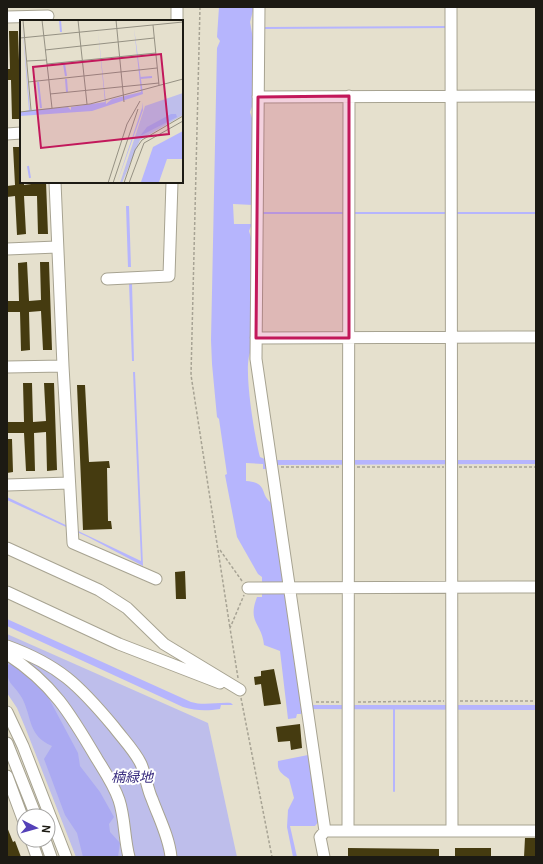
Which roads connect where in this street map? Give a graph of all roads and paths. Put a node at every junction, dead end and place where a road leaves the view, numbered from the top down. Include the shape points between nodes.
1 (177, 7) edge
2 (200, 7) edge
3 (259, 7) edge
4 (451, 7) edge
5 (48, 15) edge
6 (7, 17) edge
7 (177, 20) edge
8 (349, 96) junction
9 (452, 96) junction
10 (536, 96) edge
11 (258, 97) junction
12 (20, 133) edge
13 (7, 134) edge
14 (55, 183) edge
15 (172, 183) edge
16 (57, 247) junction
17 (7, 249) edge
18 (107, 279) dead end
19 (536, 337) edge
20 (256, 338) junction
21 (349, 338) junction
22 (451, 338) junction
23 (63, 366) junction
24 (7, 367) edge
25 (271, 464) junction
26 (349, 464) junction
27 (452, 464) junction
28 (536, 467) edge
29 (70, 482) junction
30 (7, 485) edge
31 (7, 548) edge
32 (219, 549) junction
33 (156, 579) dead end
34 (287, 587) junction
35 (349, 587) junction
36 (453, 587) junction
37 (536, 587) edge
38 (251, 588) junction
39 (7, 592) edge
40 (230, 628) junction
41 (7, 646) edge
42 (7, 654) edge
43 (240, 690) junction
44 (536, 701) edge
45 (306, 705) junction
46 (348, 705) junction
47 (452, 705) junction
48 (7, 712) edge
49 (7, 743) edge
50 (7, 776) edge
51 (19, 808) edge
52 (33, 808) edge
53 (325, 831) junction
54 (348, 831) junction
55 (452, 831) junction
56 (536, 831) edge
57 (66, 857) edge
58 (129, 857) edge
59 (171, 857) edge
60 (272, 857) edge
61 (324, 857) edge

1 - 7 street
2 - 32 path via 191,375
3 - 11 street
4 - 9 street
5 - 6 street
8 - 9 street
8 - 11 street
8 - 21 street
9 - 10 street
9 - 22 street
11 - 20 street
12 - 13 street
14 - 16 street
15 - 18 street via 169,276
16 - 17 street
16 - 23 street
19 - 22 street
20 - 21 street
20 - 25 street via 256,359
21 - 22 street
21 - 26 street
22 - 27 street
23 - 24 street
23 - 29 street
25 - 26 path
25 - 34 street
26 - 27 path
26 - 35 street
27 - 28 path
27 - 36 street
29 - 30 street
29 - 33 street via 73,543
31 - 43 street via 99,590 127,608 164,644
32 - 38 path via 235,574
32 - 40 path
34 - 35 street
34 - 38 street
34 - 45 street
35 - 36 street
35 - 46 street
36 - 37 street
36 - 47 street
38 - 40 path
39 - 43 street via 119,644
40 - 43 path
41 - 59 street via 34,656 64,674 90,697 130,747 141,764
42 - 58 street via 49,687 67,709 90,747 120,801
43 - 60 path
44 - 47 path
45 - 46 path
45 - 53 street
46 - 47 path
46 - 54 street
47 - 55 street
48 - 57 street via 23,746
49 - 52 street
50 - 51 street
53 - 54 street
53 - 61 street via 320,837
54 - 55 street
55 - 56 street

